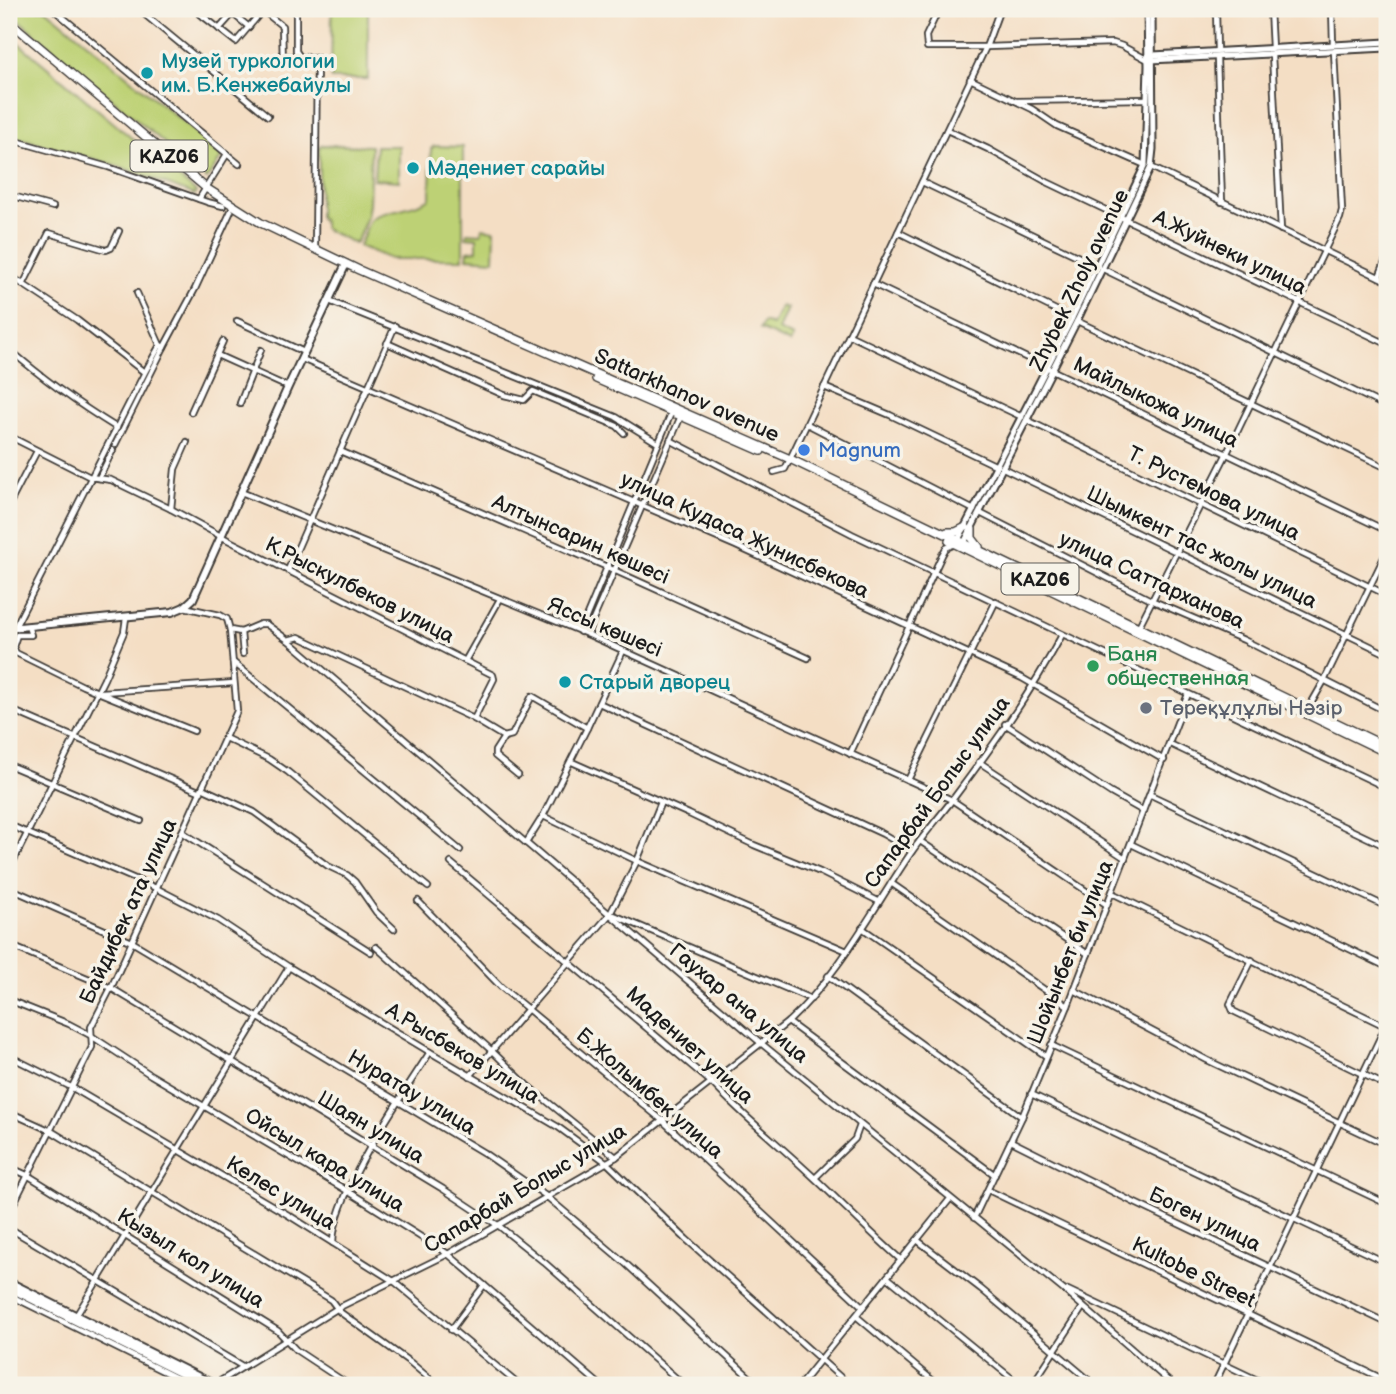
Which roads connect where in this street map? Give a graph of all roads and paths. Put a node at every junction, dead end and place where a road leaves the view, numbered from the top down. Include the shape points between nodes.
1 (53, 9) edge
2 (138, 9) edge
3 (194, 9) edge
4 (211, 9) edge
5 (227, 9) edge
6 (296, 9) edge
7 (939, 9) edge
8 (1000, 9) edge
9 (1147, 9) edge
10 (1153, 9) edge
11 (1216, 9) edge
12 (1270, 9) edge
13 (1332, 9) edge
14 (262, 10) edge
15 (235, 11) edge
16 (204, 17) junction
17 (9, 21) edge
18 (9, 27) edge
19 (249, 27) junction
20 (219, 29) junction
21 (1387, 42) edge
22 (1333, 44) junction
23 (986, 47) junction
24 (1387, 48) edge
25 (1272, 51) junction
26 (1334, 51) junction
27 (1217, 54) junction
28 (284, 56) junction
29 (301, 57) junction
30 (1149, 57) junction
31 (284, 64) dead end
32 (970, 79) junction
33 (1147, 99) junction
34 (1015, 101) junction
35 (268, 116) dead end
36 (947, 131) junction
37 (9, 139) edge
38 (227, 155) junction
39 (239, 164) dead end
40 (1148, 166) junction
41 (922, 182) junction
42 (203, 193) junction
43 (9, 195) edge
44 (1222, 202) junction
45 (53, 207) dead end
46 (231, 211) junction
47 (1124, 218) junction
48 (1281, 230) junction
49 (120, 231) dead end
50 (898, 232) junction
51 (315, 248) junction
52 (1323, 251) junction
53 (1387, 257) edge
54 (345, 266) junction
55 (1100, 267) junction
56 (9, 275) edge
57 (1379, 277) junction
58 (1387, 281) edge
59 (873, 284) junction
60 (23, 285) junction
61 (137, 293) dead end
62 (329, 301) junction
63 (1299, 302) junction
64 (1075, 319) junction
65 (237, 321) dead end
66 (395, 326) junction
67 (849, 335) junction
68 (223, 341) dead end
69 (387, 343) junction
70 (1387, 344) edge
71 (162, 346) junction
72 (9, 349) edge
73 (261, 350) dead end
74 (1275, 352) junction
75 (217, 355) junction
76 (304, 356) junction
77 (1050, 368) junction
78 (253, 370) junction
79 (145, 372) junction
80 (368, 386) junction
81 (288, 387) junction
82 (824, 387) junction
83 (240, 403) dead end
84 (1250, 403) junction
85 (1387, 407) edge
86 (673, 409) junction
87 (191, 412) dead end
88 (682, 414) junction
89 (1025, 418) junction
90 (807, 424) junction
91 (117, 428) junction
92 (624, 433) dead end
93 (9, 436) edge
94 (670, 440) junction
95 (187, 442) dead end
96 (659, 443) junction
97 (37, 451) junction
98 (340, 451) junction
99 (1227, 453) junction
100 (789, 461) junction
101 (1000, 467) junction
102 (1387, 468) edge
103 (775, 472) dead end
104 (90, 477) junction
105 (99, 478) junction
106 (242, 492) junction
107 (634, 502) junction
108 (1200, 504) junction
109 (9, 505) edge
110 (642, 505) junction
111 (171, 509) junction
112 (977, 511) junction
113 (310, 519) junction
114 (969, 528) junction
115 (940, 531) junction
116 (1387, 531) edge
117 (222, 536) junction
118 (958, 544) junction
119 (1176, 551) junction
120 (1387, 551) edge
121 (988, 556) junction
122 (607, 567) junction
123 (288, 570) junction
124 (614, 571) junction
125 (934, 573) junction
126 (1371, 587) junction
127 (1387, 595) edge
128 (500, 599) junction
129 (1151, 600) junction
130 (996, 601) junction
131 (184, 607) junction
132 (126, 618) junction
133 (28, 626) junction
134 (12, 627) edge
135 (910, 628) junction
136 (1138, 629) junction
137 (230, 630) junction
138 (241, 632) junction
139 (580, 632) junction
140 (1346, 634) junction
141 (587, 635) junction
142 (1062, 635) junction
143 (288, 640) junction
144 (1170, 645) junction
145 (624, 651) junction
146 (243, 654) dead end
147 (970, 654) junction
148 (1387, 654) edge
149 (808, 658) dead end
150 (232, 661) junction
151 (465, 661) junction
152 (1324, 681) junction
153 (234, 683) junction
154 (1034, 684) junction
155 (98, 692) junction
156 (1188, 694) junction
157 (599, 703) junction
158 (9, 709) edge
159 (1308, 709) junction
160 (1387, 712) edge
161 (474, 719) junction
162 (1005, 723) junction
163 (587, 728) junction
164 (194, 732) dead end
165 (76, 737) junction
166 (504, 737) junction
167 (225, 738) junction
168 (1170, 744) junction
169 (1387, 747) edge
170 (1387, 753) edge
171 (850, 754) junction
172 (1164, 760) junction
173 (572, 762) junction
174 (979, 762) junction
175 (9, 765) edge
176 (517, 775) dead end
177 (908, 780) junction
178 (53, 783) junction
179 (1387, 788) edge
180 (202, 790) junction
181 (1151, 794) junction
182 (952, 800) junction
183 (661, 802) junction
184 (1143, 811) junction
185 (543, 816) junction
186 (141, 821) dead end
187 (9, 825) edge
188 (182, 832) junction
189 (27, 833) junction
190 (920, 841) junction
191 (526, 843) junction
192 (1130, 844) junction
193 (1387, 846) edge
194 (460, 850) dead end
195 (912, 851) junction
196 (1125, 858) junction
197 (637, 861) junction
198 (451, 863) dead end
199 (9, 870) edge
200 (891, 883) junction
201 (428, 887) dead end
202 (9, 888) edge
203 (156, 888) junction
204 (1112, 893) junction
205 (418, 901) dead end
206 (878, 901) junction
207 (1107, 905) junction
208 (1387, 907) edge
209 (610, 914) junction
210 (862, 928) junction
211 (394, 929) dead end
212 (132, 942) junction
213 (9, 945) edge
214 (376, 947) dead end
215 (848, 951) junction
216 (371, 953) dead end
217 (1088, 954) junction
218 (1252, 960) junction
219 (569, 961) junction
220 (289, 967) junction
221 (1387, 967) edge
222 (828, 976) junction
223 (111, 988) junction
224 (1074, 990) junction
225 (811, 999) junction
226 (9, 1000) edge
227 (1068, 1006) junction
228 (528, 1009) junction
229 (258, 1018) junction
230 (788, 1022) junction
231 (1387, 1025) edge
232 (90, 1035) junction
233 (762, 1044) junction
234 (1051, 1045) junction
235 (492, 1051) junction
236 (429, 1052) junction
237 (9, 1056) edge
238 (1045, 1056) junction
239 (232, 1062) junction
240 (1363, 1075) junction
241 (470, 1076) junction
242 (712, 1083) junction
243 (71, 1087) junction
244 (1387, 1087) edge
245 (1031, 1094) junction
246 (398, 1102) junction
247 (205, 1106) junction
248 (9, 1112) edge
249 (1022, 1117) junction
250 (663, 1121) junction
251 (1340, 1122) junction
252 (860, 1125) junction
253 (51, 1131) junction
254 (1011, 1141) junction
255 (1387, 1145) edge
256 (372, 1146) junction
257 (177, 1150) junction
258 (616, 1157) junction
259 (606, 1162) junction
260 (9, 1167) edge
261 (1316, 1170) junction
262 (995, 1175) junction
263 (29, 1176) junction
264 (815, 1178) junction
265 (988, 1190) junction
266 (348, 1191) junction
267 (152, 1192) junction
268 (546, 1196) junction
269 (950, 1199) junction
270 (1387, 1204) edge
271 (9, 1213) edge
272 (974, 1218) junction
273 (1294, 1219) junction
274 (499, 1226) junction
275 (9, 1228) edge
276 (126, 1235) junction
277 (917, 1240) junction
278 (333, 1243) junction
279 (448, 1254) junction
280 (901, 1260) junction
281 (1387, 1263) edge
282 (1269, 1268) junction
283 (887, 1277) junction
284 (98, 1281) junction
285 (9, 1282) edge
286 (395, 1282) junction
287 (484, 1285) junction
288 (1060, 1287) junction
289 (9, 1288) edge
290 (9, 1296) edge
291 (863, 1307) junction
292 (1083, 1307) junction
293 (338, 1308) junction
294 (1247, 1315) junction
295 (856, 1317) junction
296 (75, 1318) junction
297 (1387, 1324) edge
298 (451, 1330) junction
299 (288, 1339) junction
300 (1054, 1350) junction
301 (820, 1361) junction
302 (1224, 1364) junction
303 (242, 1366) junction
304 (1387, 1381) edge
305 (182, 1384) edge
306 (191, 1385) edge
307 (205, 1385) edge
308 (214, 1385) edge
309 (349, 1385) edge
310 (437, 1385) edge
311 (519, 1385) edge
312 (600, 1385) edge
313 (684, 1385) edge
314 (758, 1385) edge
315 (800, 1385) edge
316 (849, 1385) edge
317 (938, 1385) edge
318 (1020, 1385) edge
319 (1032, 1385) edge
320 (1095, 1385) edge
321 (1173, 1385) edge
322 (1214, 1385) edge
323 (1268, 1385) edge

1 - 38 street
2 - 35 street
3 - 16 street
4 - 16 street
5 - 15 street
6 - 29 street via 296,51
7 - 23 street via 926,36 927,47
8 - 23 street
9 - 30 street, Zhybek Zholy avenue
10 - 30 street, Zhybek Zholy avenue
11 - 27 street
12 - 25 street
13 - 22 street
14 - 19 street
14 - 28 street via 282,26
15 - 19 street
15 - 20 street
16 - 20 street
17 - 42 main road, Sattarkhanov avenue / KАZ06
18 - 42 main road, Sattarkhanov avenue / KАZ06
19 - 20 street via 236,41
21 - 22 street
22 - 25 street
23 - 30 street via 1113,43
23 - 32 street
24 - 26 street
25 - 26 street
25 - 27 street
25 - 48 street
26 - 52 street via 1342,210
27 - 30 street
27 - 44 street
28 - 29 street
28 - 31 street
29 - 51 street via 317,58
30 - 33 street, Zhybek Zholy avenue
30 - 40 street, Zhybek Zholy avenue via 1153,149
32 - 34 street
32 - 36 street
33 - 34 street
33 - 40 street, Zhybek Zholy avenue
34 - 40 street via 1057,126
36 - 41 street
36 - 47 street, А.Жуйнеки улица
37 - 42 street
38 - 39 street
38 - 42 street
40 - 44 street
40 - 47 street, Zhybek Zholy avenue
41 - 50 street
41 - 55 street
42 - 46 main road, Sattarkhanov avenue / KАZ06
42 - 51 main road, Sattarkhanov avenue / KАZ06
43 - 45 street
44 - 48 street
46 - 54 main road, Sattarkhanov avenue / KАZ06
46 - 71 street
47 - 55 street, Zhybek Zholy avenue
47 - 63 street, А.Жуйнеки улица
48 - 52 street
49 - 60 street via 106,250 49,233
50 - 59 street
50 - 64 street
51 - 54 main road, Sattarkhanov avenue / KАZ06
52 - 57 street
52 - 63 street
53 - 57 street
54 - 62 main road
54 - 86 main road, Sattarkhanov avenue / KАZ06
55 - 64 street, Zhybek Zholy avenue
55 - 74 street
56 - 60 street
57 - 58 street
59 - 67 street
59 - 77 street, Майлыкожа улица
60 - 79 street
61 - 71 street
62 - 66 street
62 - 76 main road
63 - 70 street, А.Жуйнеки улица
63 - 74 street
64 - 77 street, Zhybek Zholy avenue
64 - 84 street
65 - 76 street, улица Кудаса Жунисбекова
66 - 69 street
66 - 96 street via 616,417
67 - 82 street
67 - 89 street, Т. Рустемова улица
68 - 75 street
69 - 80 street
69 - 92 street via 504,395 524,400 533,391
71 - 79 street
71 - 105 street
72 - 91 street via 36,374
73 - 78 street
74 - 84 street
74 - 85 street
75 - 78 street
75 - 87 street
76 - 80 street, улица Кудаса Жунисбекова
76 - 81 main road
77 - 89 street, Zhybek Zholy avenue
77 - 99 street, Майлыкожа улица
78 - 81 street
78 - 83 street
79 - 91 street
80 - 98 street
80 - 107 street, улица Кудаса Жунисбекова
81 - 106 main road
82 - 90 street
82 - 101 street, Шымкент тас жолы улица
84 - 99 street
84 - 102 street
86 - 88 main road, Sattarkhanov avenue / KАZ06
86 - 96 street
88 - 94 street
88 - 100 main road, Sattarkhanov avenue / KАZ06
89 - 101 street, Zhybek Zholy avenue
89 - 108 street, Т. Рустемова улица
90 - 100 street
90 - 112 street, улица Саттарханова
91 - 104 street
93 - 97 street, К.Рыскулбеков улица
94 - 110 street
94 - 125 street
95 - 111 street via 175,469
96 - 107 street
97 - 104 street, К.Рыскулбеков улица
97 - 109 street
98 - 113 street
98 - 122 street, Алтынсарин көшесі
99 - 108 street
99 - 116 street, Майлыкожа улица
100 - 103 street via 785,469
100 - 115 main road, Sattarkhanov avenue / KАZ06
100 - 118 main road, Sattarkhanov avenue / KАZ06
101 - 112 street, Zhybek Zholy avenue
101 - 119 street, Шымкент тас жолы улица
104 - 105 street, К.Рыскулбеков улица
104 - 134 street
105 - 111 street, К.Рыскулбеков улица
106 - 113 street, Яссы көшесі
106 - 117 main road
107 - 110 street, улица Кудаса Жунисбекова
107 - 122 street
108 - 119 street
108 - 126 street, Т. Рустемова улица
110 - 124 street
110 - 135 street, улица Кудаса Жунисбекова
111 - 117 street, К.Рыскулбеков улица
112 - 114 street, Zhybek Zholy avenue
112 - 129 street, улица Саттарханова
113 - 123 street
113 - 128 street, Яссы көшесі
114 - 115 main road
114 - 118 street, Zhybek Zholy avenue
114 - 121 main road via 973,541
115 - 118 main road, Sattarkhanov avenue / KАZ06
117 - 123 street, К.Рыскулбеков улица
117 - 131 main road via 193,599
118 - 121 main road, Sattarkhanov avenue / KАZ06
118 - 125 street via 946,548
119 - 129 street
119 - 140 street, Шымкент тас жолы улица
120 - 126 street
121 - 136 main road, Sattarkhanov avenue / KАZ06
122 - 124 street, Алтынсарин көшесі
122 - 139 street
123 - 151 street, К.Рыскулбеков улица
124 - 141 street
124 - 149 street, Алтынсарин көшесі
125 - 130 street
125 - 135 street
126 - 127 street, Т. Рустемова улица
126 - 140 street
128 - 139 street, Яссы көшесі
128 - 151 street
129 - 136 street
129 - 152 street, улица Саттарханова
130 - 142 street
130 - 147 street
131 - 132 main road
131 - 137 street, Байдибек ата улица via 220,615 227,619
132 - 133 main road
132 - 155 street
133 - 134 main road
133 - 155 street via 31,635 17,635 13,651
135 - 147 street, улица Кудаса Жунисбекова
135 - 171 street
136 - 144 main road, Sattarkhanov avenue / KАZ06
137 - 138 street
137 - 150 street, Байдибек ата улица
138 - 143 street via 267,624
138 - 146 street
139 - 141 street, Яссы көшесі
140 - 148 street, Шымкент тас жолы улица
140 - 152 street
141 - 145 street, Яссы көшесі
142 - 154 street, Сапарбай Болыс улица
142 - 156 street
143 - 161 street via 299,637
143 - 191 street, Гаухар ана улица
144 - 159 main road, Sattarkhanov avenue / KАZ06
144 - 170 main road, Sattarkhanov avenue / KАZ06
145 - 157 street
145 - 171 street, Яссы көшесі
147 - 154 street, улица Кудаса Жунисбекова
147 - 177 street
150 - 153 street, Байдибек ата улица
150 - 194 street
151 - 161 street, К.Рыскулбеков улица via 495,677
152 - 159 street
152 - 160 street, улица Саттарханова
153 - 155 street
153 - 167 street, Байдибек ата улица via 237,711
154 - 162 street, Сапарбай Болыс улица
154 - 172 street, улица Кудаса Жунисбекова
155 - 164 street
155 - 165 street
156 - 168 street, Шойынбет би улица
156 - 179 street
157 - 163 street
157 - 195 street
158 - 165 street
159 - 169 main road, Sattarkhanov avenue / KАZ06
161 - 166 street
162 - 174 street, Сапарбай Болыс улица
162 - 184 street
163 - 166 street via 535,697 530,698 512,735
163 - 173 street
165 - 178 street
165 - 180 street
166 - 176 street via 495,756
167 - 180 street, Байдибек ата улица
167 - 201 street via 288,772
168 - 172 street, Шойынбет би улица
168 - 193 street
171 - 177 street, Яссы көшесі
172 - 181 street, Шойынбет би улица
173 - 183 street
173 - 185 street
174 - 182 street, Сапарбай Болыс улица
174 - 196 street
175 - 178 street
177 - 182 street, Яссы көшесі
178 - 186 street
178 - 189 street
180 - 188 street, Байдибек ата улица
180 - 211 street via 254,812 347,875
181 - 184 street, Шойынбет би улица
181 - 208 street
182 - 190 street, Сапарбай Болыс улица
182 - 207 street, Яссы көшесі
183 - 197 street
183 - 206 street
184 - 192 street, Шойынбет би улица
185 - 191 street
185 - 197 street
187 - 189 street, А.Рысбеков улица
188 - 203 street, Байдибек ата улица
188 - 216 street
189 - 199 street
189 - 203 street, А.Рысбеков улица
190 - 195 street, Сапарбай Болыс улица
190 - 217 street
191 - 209 street, Гаухар ана улица
192 - 196 street, Шойынбет би улица
192 - 221 street
195 - 200 street, Сапарбай Болыс улица
196 - 204 street, Шойынбет би улица
197 - 209 street
197 - 215 street
198 - 219 street, Мадениет улица
200 - 206 street, Сапарбай Болыс улица
200 - 227 street
202 - 212 street, Нуратау улица
203 - 212 street, Байдибек ата улица
203 - 220 street, А.Рысбеков улица via 218,920
204 - 207 street, Шойынбет би улица
204 - 218 street
205 - 228 street, Б.Жолымбек улица
206 - 210 street, Сапарбай Болыс улица
207 - 217 street, Шойынбет би улица
209 - 219 street
209 - 225 street
209 - 233 street, Гаухар ана улица
210 - 215 street, Сапарбай Болыс улица
210 - 238 street
212 - 223 street, Байдибек ата улица
212 - 229 street, Нуратау улица
213 - 223 street, Шаян улица
214 - 235 street
215 - 222 street, Сапарбай Болыс улица
217 - 224 street, Шойынбет би улица
218 - 231 street
218 - 240 street via 1230,1008
219 - 228 street
219 - 242 street, Мадениет улица
220 - 229 street
220 - 236 street, А.Рысбеков улица
222 - 225 street, Сапарбай Болыс улица
222 - 249 street
223 - 232 street, Байдибек ата улица
223 - 239 street, Шаян улица
224 - 227 street, Шойынбет би улица
224 - 251 street via 1195,1054
225 - 230 street, Сапарбай Болыс улица
226 - 232 street, Ойсыл кара улица
227 - 234 street, Шойынбет би улица
228 - 235 street
228 - 250 street, Б.Жолымбек улица
229 - 239 street
229 - 246 street, Нуратау улица
230 - 233 street, Сапарбай Болыс улица
230 - 262 street
231 - 240 street
232 - 243 street, Байдибек ата улица via 92,1047
232 - 247 street, Ойсыл кара улица
233 - 242 street, Сапарбай Болыс улица
233 - 252 street, Гаухар ана улица
234 - 238 street, Шойынбет би улица
234 - 261 street
235 - 241 street
235 - 258 street
236 - 241 street, А.Рысбеков улица
236 - 246 street
237 - 243 street, Келес улица
238 - 245 street, Шойынбет би улица
239 - 247 street
239 - 256 street, Шаян улица
240 - 244 street
240 - 251 street
241 - 259 street, А.Рысбеков улица via 558,1127
242 - 250 street, Сапарбай Болыс улица
242 - 264 street, Мадениет улица
243 - 253 street, Байдибек ата улица
243 - 257 street, Келес улица
245 - 249 street, Шойынбет би улица
245 - 273 street
246 - 256 street
246 - 268 street, Нуратау улица
247 - 257 street
247 - 266 street, Ойсыл кара улица
248 - 253 street
249 - 254 street, Шойынбет би улица
250 - 258 street, Сапарбай Болыс улица
250 - 291 street, Б.Жолымбек улица
251 - 255 street
251 - 261 street
252 - 264 street via 855,1139
252 - 269 street, Гаухар ана улица
253 - 263 street, Байдибек ата улица
253 - 267 street
254 - 262 street, Шойынбет би улица
254 - 282 street, Боген улица
256 - 266 street
256 - 274 street, Шаян улица
257 - 267 street
257 - 278 street, Келес улица
258 - 259 street, Сапарбай Болыс улица
259 - 268 street, Сапарбай Болыс улица
259 - 301 street, А.Рысбеков улица
260 - 263 street, Кызыл кол улица
261 - 270 street
261 - 273 street
262 - 265 street, Шойынбет би улица
263 - 271 street, Байдибек ата улица
263 - 276 street, Кызыл кол улица
264 - 280 street, Мадениет улица
265 - 272 street, Шойынбет би улица
265 - 294 street, Kultobe Street
266 - 278 street
266 - 279 street, Ойсыл кара улица
267 - 276 street
267 - 293 street
268 - 274 street, Сапарбай Болыс улица
268 - 314 street, Нуратау улица
269 - 272 street, Гаухар ана улица
269 - 277 street
272 - 288 street, Гаухар ана улица
273 - 281 street
273 - 282 street
274 - 279 street, Сапарбай Болыс улица
274 - 313 street, Шаян улица
275 - 284 street
276 - 284 street
276 - 299 street, Кызыл кол улица
277 - 280 street
277 - 300 street
278 - 286 street, Келес улица
279 - 286 street, Сапарбай Болыс улица
279 - 287 street, Ойсыл кара улица
280 - 283 street
282 - 294 street
282 - 297 street, Боген улица
283 - 291 street
283 - 318 street
284 - 296 street
284 - 303 street
285 - 296 main road
286 - 293 street, Сапарбай Болыс улица
286 - 298 street, Келес улица
287 - 298 street
287 - 312 street, Ойсыл кара улица
288 - 292 street, Гаухар ана улица
288 - 302 street
289 - 296 main road
290 - 305 street
291 - 295 street
292 - 300 street
292 - 321 street, Гаухар ана улица
293 - 299 street, Сапарбай Болыс улица
293 - 310 street
294 - 302 street
294 - 304 street, Kultobe Street
295 - 301 street
295 - 317 street
296 - 307 main road
296 - 308 main road
298 - 311 street, Келес улица
299 - 303 street, Сапарбай Болыс улица
299 - 309 street, Кызыл кол улица via 307,1358
300 - 319 street
300 - 320 street
301 - 315 street
301 - 316 street, А.Рысбеков улица
302 - 322 street
302 - 323 street
303 - 308 street, Сапарбай Болыс улица
305 - 306 street

